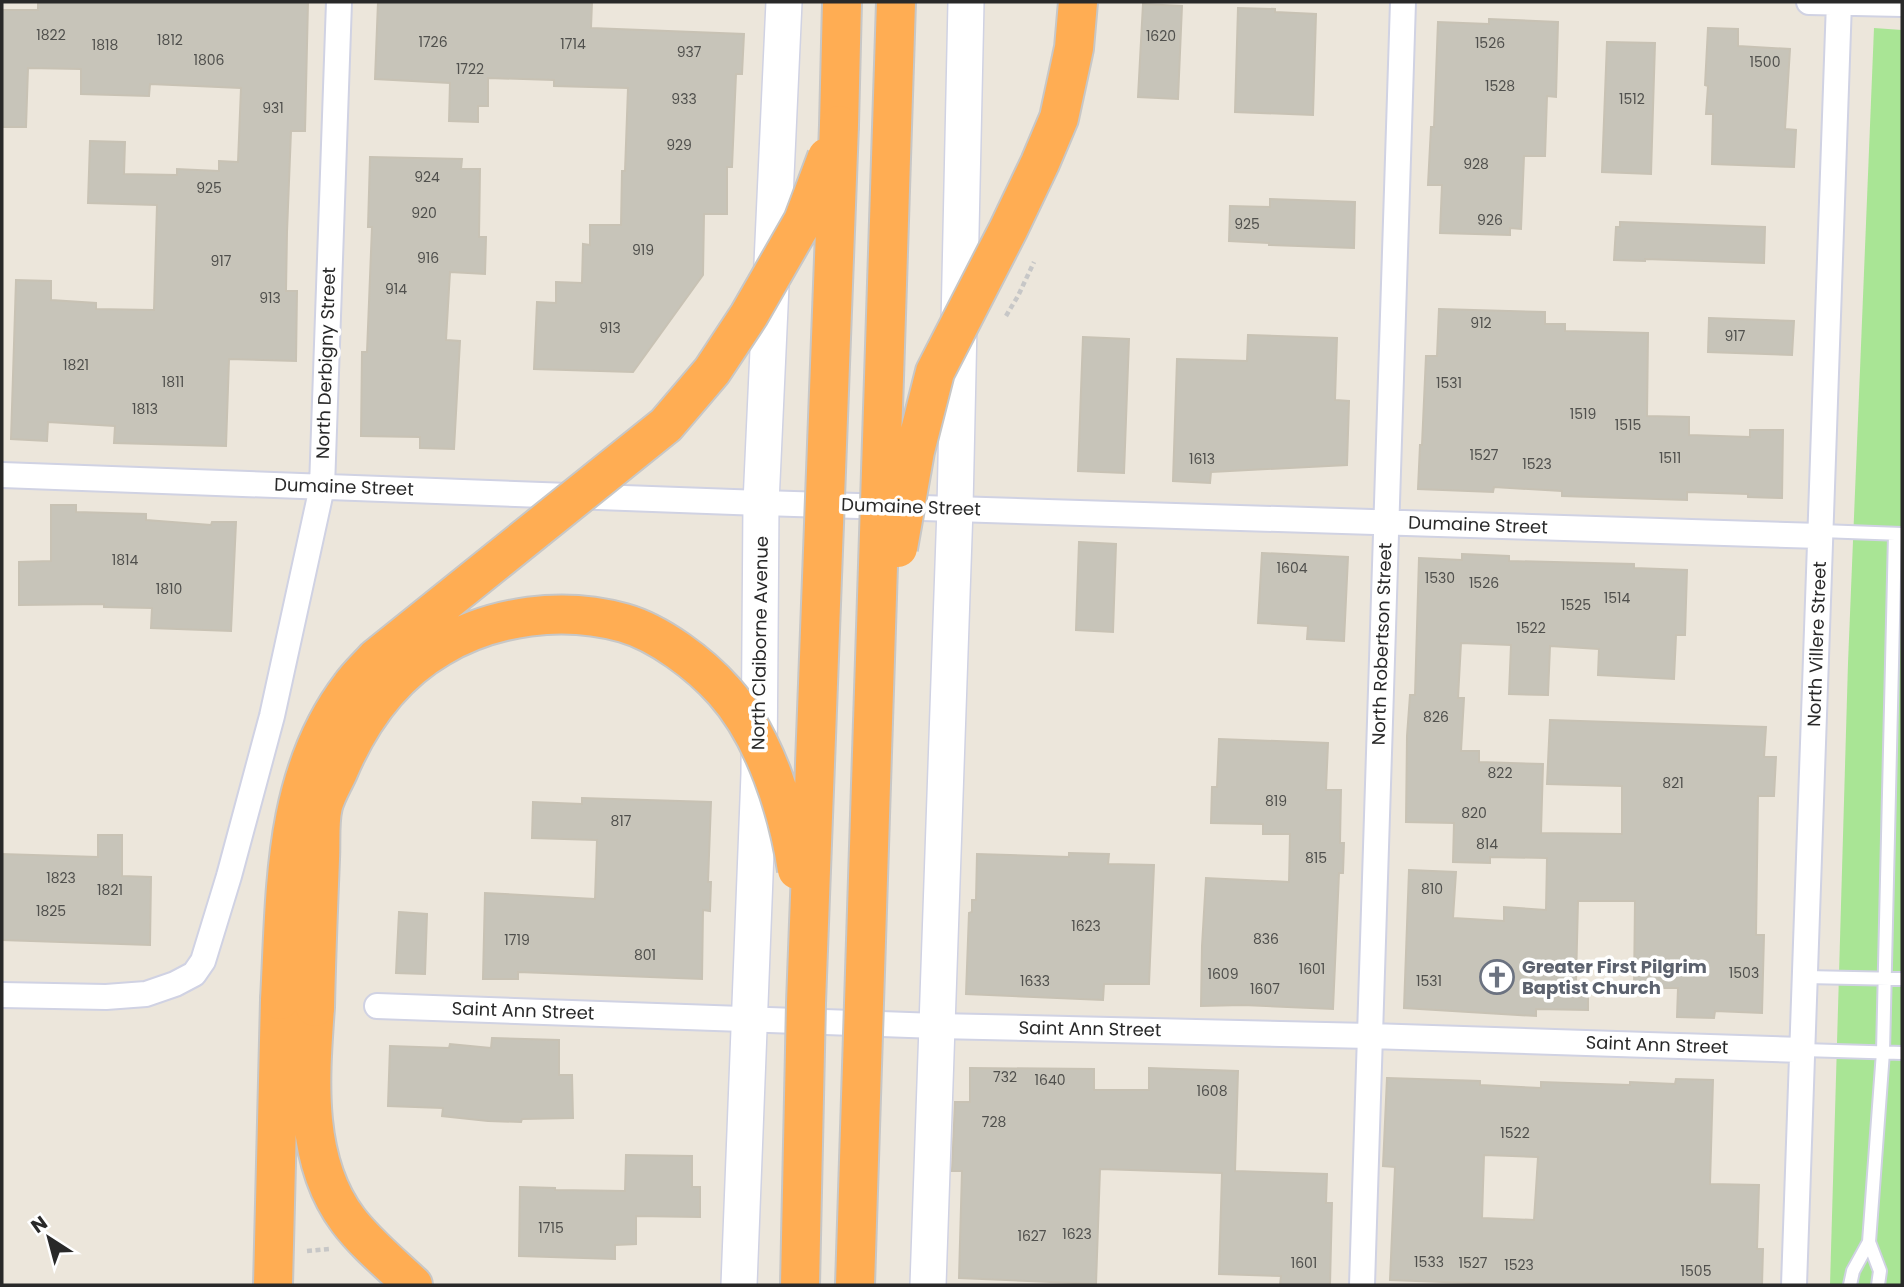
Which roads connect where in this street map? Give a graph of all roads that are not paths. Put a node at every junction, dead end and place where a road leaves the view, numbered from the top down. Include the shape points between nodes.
1 (339, 2) edge
2 (784, 2) edge
3 (842, 2) edge
4 (896, 2) edge
5 (966, 2) edge
6 (1078, 2) edge
7 (1403, 2) edge
8 (1809, 2) edge
9 (1839, 3) edge
10 (1902, 4) edge
11 (838, 125) junction
12 (2, 475) edge
13 (322, 487) junction
14 (761, 503) junction
15 (955, 508) junction
16 (1386, 522) junction
17 (1820, 534) junction
18 (1898, 534) edge
19 (875, 684) junction
20 (1805, 977) junction
21 (1885, 979) junction
22 (1902, 979) edge
23 (2, 995) edge
24 (806, 1003) junction
25 (297, 1004) junction
26 (377, 1006) dead end
27 (749, 1019) junction
28 (937, 1026) junction
29 (1370, 1036) junction
30 (1802, 1050) junction
31 (1883, 1052) junction
32 (1902, 1053) edge
33 (1869, 1242) junction
34 (273, 1285) edge
35 (413, 1285) edge
36 (739, 1285) edge
37 (800, 1285) edge
38 (856, 1285) edge
39 (928, 1285) edge
40 (1362, 1285) edge
41 (1794, 1285) edge
42 (1850, 1285) edge
43 (1878, 1285) edge

1 - 13 street, North Derbigny Street
2 - 14 main road, North Claiborne Avenue
3 - 11 highway
4 - 19 highway, bridge
5 - 15 main road
6 - 19 highway, bridge via 1059,118 935,372 915,451
7 - 16 street, North Robertson Street
8 - 9 street
9 - 10 street
9 - 17 street, North Villere Street
11 - 24 highway, bridge
11 - 25 highway, bridge via 803,221 712,371 666,425 376,658 330,719 308,764 292,825 289,852
12 - 13 street, Dumaine Street
13 - 14 street, Dumaine Street
13 - 23 street, North Derbigny Street via 272,716 203,961 194,974 146,994
14 - 15 street, Dumaine Street
14 - 27 main road, North Claiborne Avenue via 759,774
15 - 16 street, Dumaine Street
15 - 28 main road
16 - 17 street, Dumaine Street
16 - 29 street, North Robertson Street
17 - 18 lane
17 - 20 street, North Villere Street
18 - 21 lane
19 - 38 highway, bridge
20 - 21 lane
20 - 30 street, North Villere Street
21 - 22 lane
21 - 31 lane
24 - 25 highway, bridge via 794,855 765,755 745,720 706,674 652,635 626,624 563,614 481,626 439,647 407,671 365,718 323,807
24 - 37 highway, bridge
25 - 34 highway
25 - 35 highway via 311,1059 320,1166 347,1219
26 - 27 street, Saint Ann Street
27 - 28 street, Saint Ann Street
27 - 36 main road, North Claiborne Avenue
28 - 29 street, Saint Ann Street
28 - 39 main road
29 - 30 street, Saint Ann Street
29 - 40 street, North Robertson Street
30 - 31 lane
30 - 41 street, North Villere Street
31 - 32 lane
31 - 33 lane
33 - 42 lane
33 - 43 lane via 1880,1272

